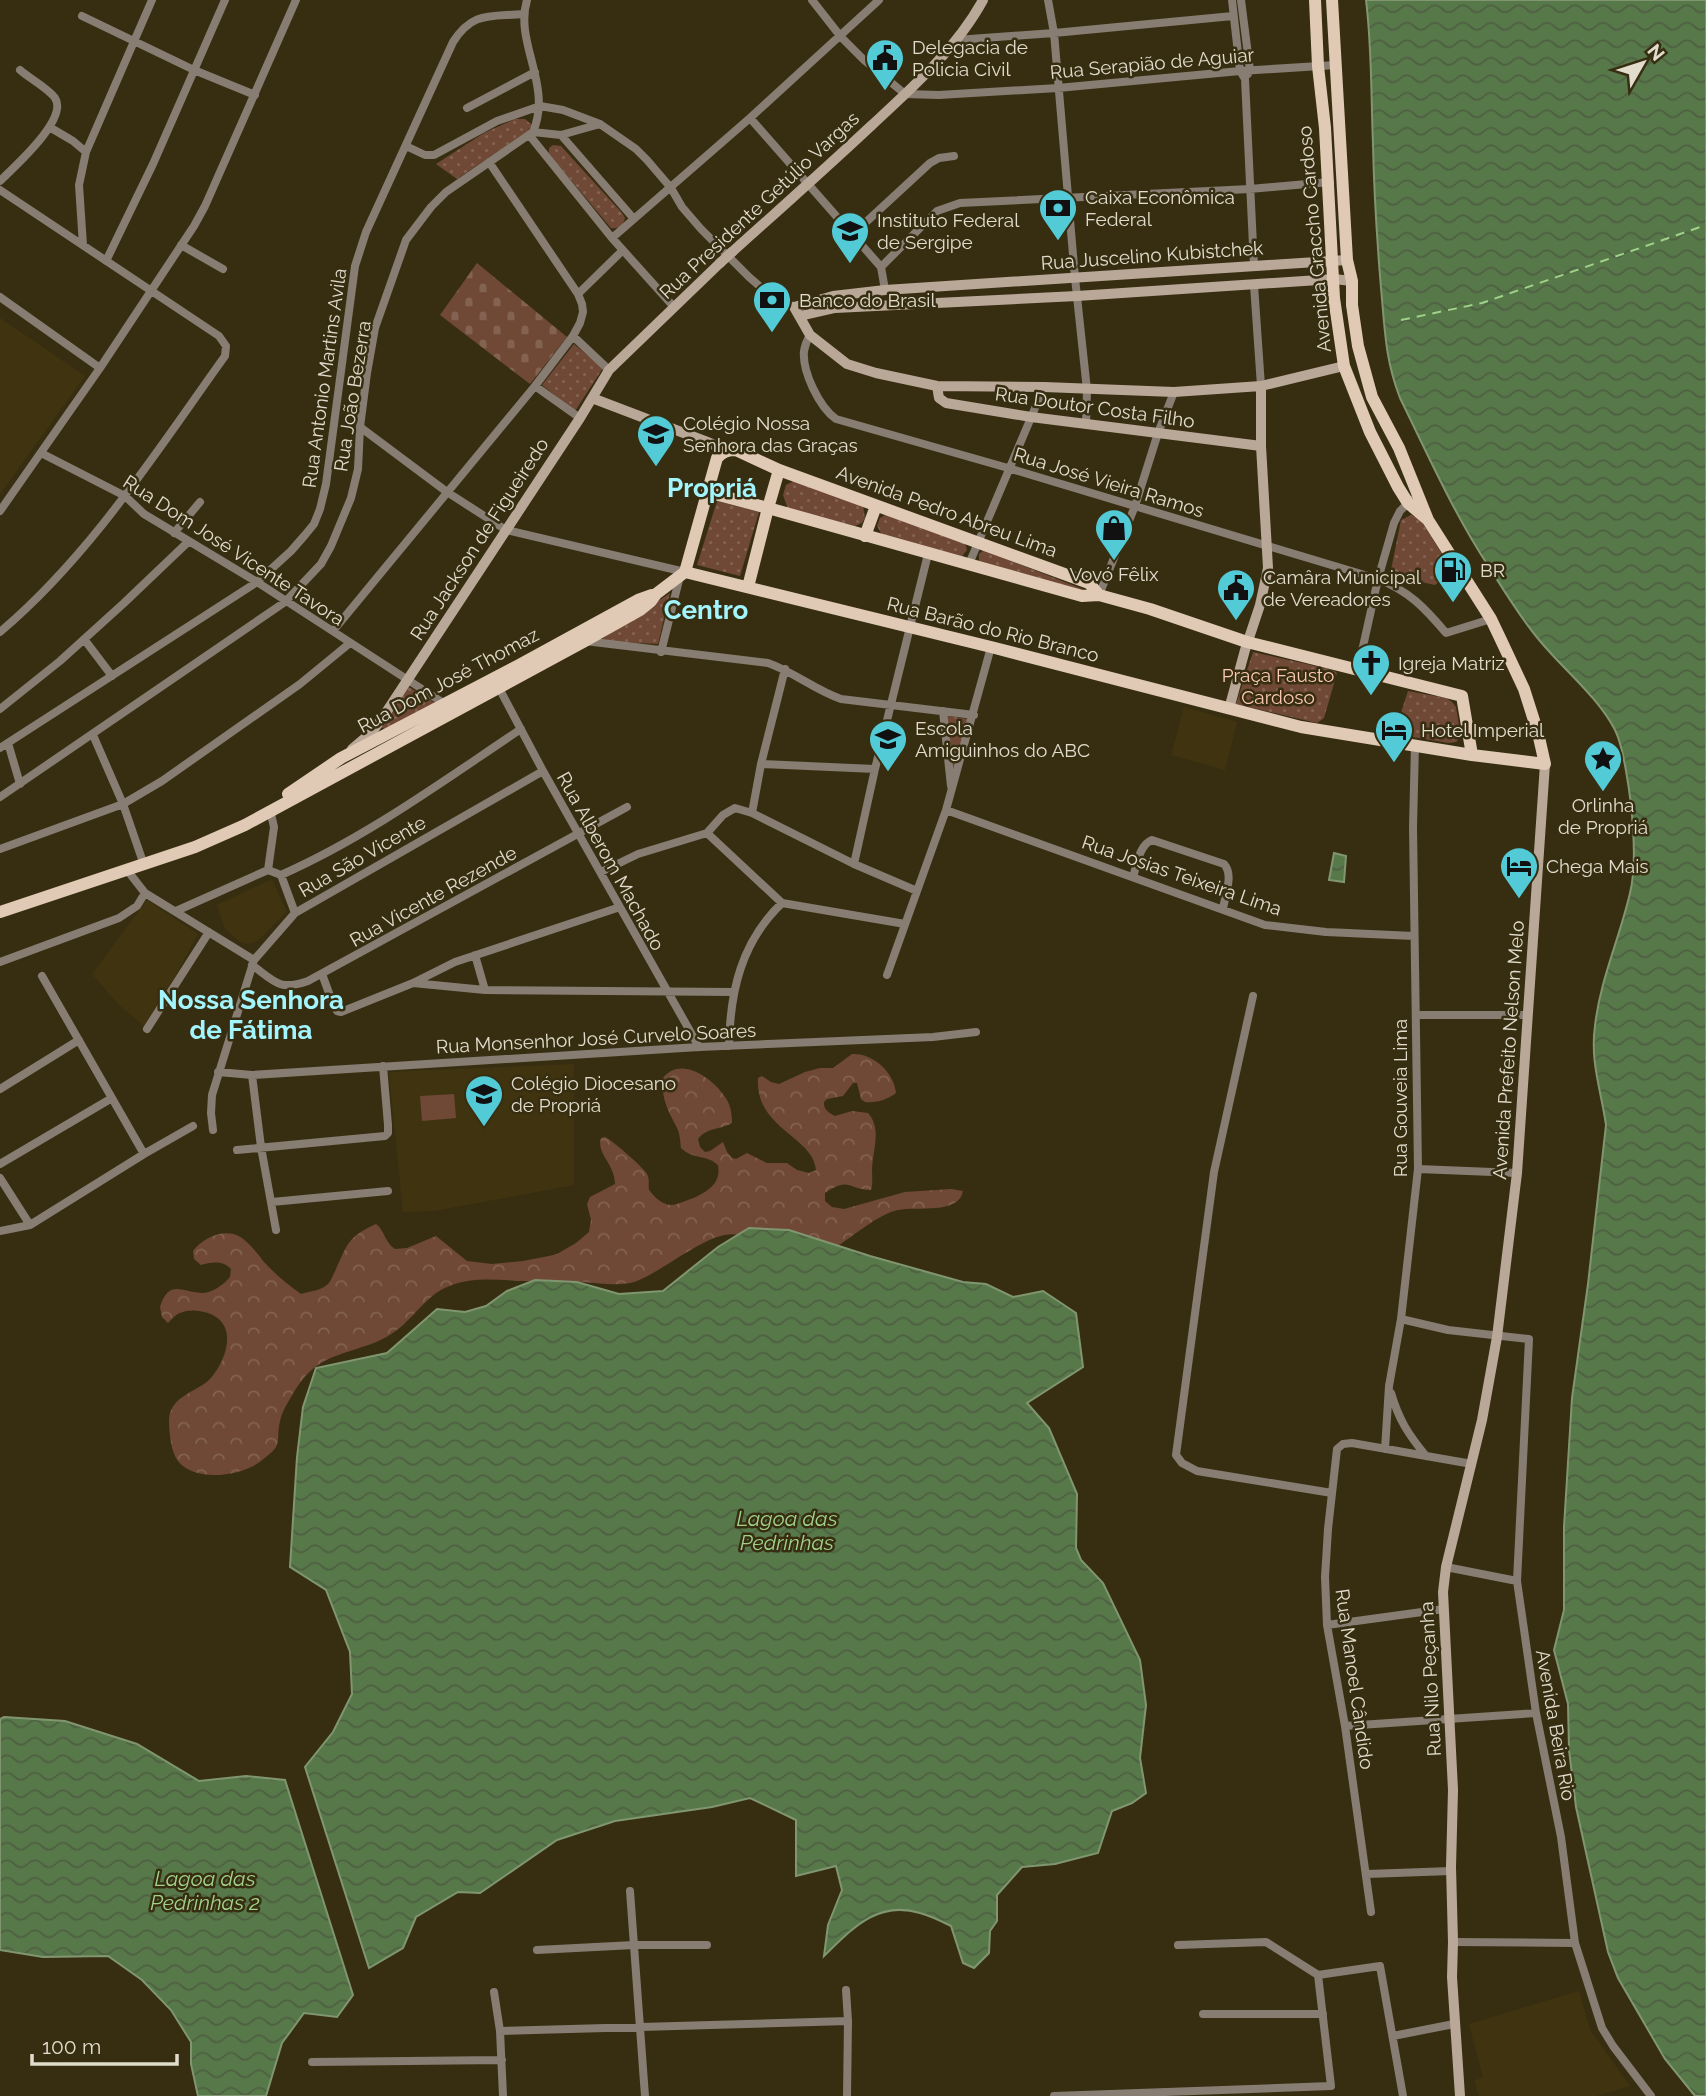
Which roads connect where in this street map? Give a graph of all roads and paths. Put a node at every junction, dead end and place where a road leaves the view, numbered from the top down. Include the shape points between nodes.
1 (152, 0) edge
2 (225, 0) edge
3 (296, 0) edge
4 (527, 0) edge
5 (812, 0) edge
6 (879, 0) edge
7 (983, 0) edge
8 (1048, 0) edge
9 (1232, 0) edge
10 (1241, 0) edge
11 (1250, 0) edge
12 (1315, 0) edge
13 (1332, 0) edge
14 (523, 14) junction
15 (1334, 14) junction
16 (1316, 15) junction
17 (82, 16) dead end
18 (1233, 16) junction
19 (1054, 33) junction
20 (841, 37) junction
21 (956, 40) junction
22 (134, 41) junction
23 (1336, 65) junction
24 (1318, 66) junction
25 (20, 70) dead end
26 (194, 70) junction
27 (535, 72) junction
28 (1245, 73) junction
29 (1058, 88) junction
30 (905, 94) junction
31 (255, 95) junction
32 (540, 106) junction
33 (467, 108) dead end
34 (750, 118) junction
35 (600, 124) junction
36 (51, 128) junction
37 (532, 134) junction
38 (561, 135) junction
39 (406, 146) junction
40 (86, 152) junction
41 (954, 156) dead end
42 (489, 162) junction
43 (0, 181) edge
44 (1344, 182) junction
45 (1328, 183) junction
46 (808, 185) junction
47 (671, 188) junction
48 (1250, 188) junction
49 (0, 190) edge
50 (1069, 198) junction
51 (634, 219) junction
52 (852, 235) junction
53 (612, 238) junction
54 (83, 245) junction
55 (181, 245) junction
56 (623, 250) junction
57 (726, 256) junction
58 (1347, 260) junction
59 (106, 261) junction
60 (1331, 261) junction
61 (1274, 264) junction
62 (1254, 266) junction
63 (881, 267) junction
64 (223, 269) dead end
65 (1075, 278) junction
66 (1334, 279) junction
67 (1352, 281) junction
68 (1277, 284) junction
69 (1254, 285) junction
70 (885, 290) junction
71 (150, 291) junction
72 (578, 294) junction
73 (833, 296) junction
74 (1077, 296) junction
75 (0, 297) edge
76 (674, 307) junction
77 (835, 308) junction
78 (797, 311) junction
79 (810, 335) junction
80 (573, 336) junction
81 (1344, 366) junction
82 (100, 368) junction
83 (609, 369) junction
84 (535, 386) junction
85 (937, 386) junction
86 (1261, 386) junction
87 (1044, 387) junction
88 (1087, 390) junction
89 (1174, 392) junction
90 (592, 398) junction
91 (1031, 417) junction
92 (580, 418) junction
93 (1086, 424) junction
94 (360, 427) junction
95 (1158, 433) junction
96 (1261, 446) junction
97 (725, 451) junction
98 (41, 453) junction
99 (1009, 468) junction
100 (779, 470) junction
101 (447, 492) junction
102 (707, 492) junction
103 (1419, 494) junction
104 (125, 496) junction
105 (200, 502) dead end
106 (1408, 503) junction
107 (876, 506) junction
108 (1135, 506) junction
109 (768, 508) junction
110 (0, 511) edge
111 (1428, 520) junction
112 (506, 530) junction
113 (174, 533) junction
114 (865, 536) junction
115 (188, 542) junction
116 (978, 543) junction
117 (1266, 547) junction
118 (928, 554) junction
119 (969, 564) junction
120 (682, 574) junction
121 (1378, 579) junction
122 (257, 582) junction
123 (748, 587) junction
124 (656, 594) junction
125 (1098, 594) junction
126 (285, 602) junction
127 (1491, 619) junction
128 (910, 628) junction
129 (332, 631) junction
130 (0, 632) edge
131 (572, 636) junction
132 (84, 639) junction
133 (585, 641) junction
134 (1247, 642) junction
135 (350, 643) junction
136 (991, 648) junction
137 (661, 652) junction
138 (1358, 668) junction
139 (785, 669) junction
140 (112, 676) junction
141 (407, 679) junction
142 (499, 688) junction
143 (890, 706) junction
144 (450, 708) junction
145 (0, 709) edge
146 (1229, 709) junction
147 (943, 712) junction
148 (974, 715) junction
149 (521, 729) junction
150 (93, 735) junction
151 (384, 743) junction
152 (1415, 744) junction
153 (4, 745) edge
154 (1472, 755) junction
155 (341, 758) junction
156 (761, 764) junction
157 (1545, 764) junction
158 (875, 769) junction
159 (543, 771) junction
160 (20, 784) junction
161 (951, 792) junction
162 (0, 797) edge
163 (123, 804) junction
164 (627, 807) dead end
165 (270, 809) junction
166 (946, 810) junction
167 (752, 814) junction
168 (708, 833) junction
169 (579, 834) junction
170 (0, 849) edge
171 (854, 864) junction
172 (144, 865) junction
173 (127, 870) junction
174 (268, 870) junction
175 (601, 872) junction
176 (281, 875) junction
177 (1133, 877) junction
178 (917, 891) junction
179 (145, 893) junction
180 (782, 903) junction
181 (620, 907) junction
182 (1223, 909) junction
183 (176, 911) junction
184 (0, 912) edge
185 (295, 913) junction
186 (905, 924) junction
187 (209, 932) junction
188 (1414, 936) junction
189 (474, 955) junction
190 (0, 962) edge
191 (253, 963) junction
192 (322, 974) junction
193 (887, 975) dead end
194 (42, 976) dead end
195 (413, 983) junction
196 (485, 990) junction
197 (666, 991) junction
198 (733, 992) junction
199 (1253, 996) dead end
200 (1416, 1015) junction
201 (1528, 1015) junction
202 (147, 1029) dead end
203 (976, 1032) dead end
204 (79, 1040) junction
205 (729, 1046) junction
206 (699, 1047) junction
207 (383, 1066) junction
208 (218, 1072) junction
209 (252, 1075) junction
210 (0, 1089) edge
211 (112, 1098) junction
212 (193, 1126) dead end
213 (213, 1130) dead end
214 (261, 1147) junction
215 (237, 1150) dead end
216 (144, 1154) junction
217 (0, 1164) edge
218 (1418, 1169) junction
219 (1517, 1173) junction
220 (0, 1178) edge
221 (388, 1191) dead end
222 (272, 1202) junction
223 (30, 1225) junction
224 (276, 1230) dead end
225 (0, 1231) edge
226 (1401, 1320) junction
227 (1497, 1337) junction
228 (1389, 1387) junction
229 (1385, 1449) junction
230 (1426, 1456) junction
231 (1472, 1464) junction
232 (1332, 1493) junction
233 (1446, 1567) junction
234 (1517, 1581) junction
235 (1444, 1609) junction
236 (1328, 1625) junction
237 (1536, 1713) junction
238 (1450, 1719) junction
239 (1345, 1726) junction
240 (1451, 1871) junction
241 (1367, 1874) junction
242 (630, 1891) dead end
243 (1371, 1912) dead end
244 (1453, 1942) junction
245 (1575, 1943) junction
246 (634, 1945) junction
247 (707, 1945) dead end
248 (1178, 1945) dead end
249 (537, 1950) dead end
250 (1318, 1975) junction
251 (846, 1990) dead end
252 (494, 1992) dead end
253 (1203, 2014) dead end
254 (1323, 2014) junction
255 (848, 2021) junction
256 (1454, 2024) junction
257 (640, 2027) junction
258 (500, 2031) junction
259 (1393, 2036) junction
260 (502, 2060) junction
261 (312, 2062) dead end
262 (503, 2096) edge
263 (645, 2096) edge
264 (847, 2096) edge
265 (1054, 2096) edge
266 (1403, 2096) edge
267 (1460, 2096) edge
268 (1651, 2096) edge

1 - 22 street
2 - 26 street
3 - 31 street
4 - 14 street
5 - 20 street
6 - 20 street
7 - 21 street, Rua Presidente Getúlio Vargas
8 - 19 street
9 - 18 street
10 - 11 street
10 - 28 street
12 - 16 main road, Avenida Graccho Cardoso
13 - 15 main road, Avenida Graccho Cardoso
14 - 27 street
14 - 39 street, Rua Antonio Martins Avila via 480,17 461,30
15 - 16 main road
15 - 23 main road, Avenida Graccho Cardoso
16 - 24 main road, Avenida Graccho Cardoso
17 - 22 street
18 - 19 street
18 - 28 street
19 - 21 street
19 - 29 street
20 - 30 street
20 - 34 street
21 - 30 street, Rua Presidente Getúlio Vargas
22 - 26 street
22 - 40 street
23 - 24 street, Rua Serapião de Aguiar
23 - 44 main road, Avenida Graccho Cardoso
24 - 28 street, Rua Serapião de Aguiar
24 - 45 main road, Avenida Graccho Cardoso
25 - 36 street via 54,97 57,106
26 - 31 street
26 - 59 street
27 - 32 street
27 - 33 street
28 - 29 street, Rua Serapião de Aguiar
28 - 48 street
29 - 30 street, Rua Serapião de Aguiar
29 - 50 street
30 - 46 street, Rua Presidente Getúlio Vargas
31 - 55 street via 205,206
32 - 35 street
32 - 37 street
32 - 39 street via 497,121 434,155
34 - 46 street
34 - 47 street
35 - 38 street
35 - 47 street via 636,149
36 - 40 street
36 - 43 street
37 - 38 street
37 - 42 street, Rua João Bezerra
37 - 53 street
38 - 51 street
39 - 122 street, Rua Antonio Martins Avila via 358,254 320,509 305,535
40 - 54 street via 79,185
41 - 52 street via 930,163
42 - 72 street
42 - 94 street, Rua João Bezerra via 446,192 406,240 375,328
44 - 45 street
44 - 58 main road, Avenida Graccho Cardoso
45 - 48 street
45 - 60 main road, Avenida Graccho Cardoso
46 - 52 street
46 - 57 street, Rua Presidente Getúlio Vargas
47 - 51 street
47 - 57 street
48 - 50 street
48 - 62 street
49 - 54 street
50 - 63 street via 947,207 937,211
50 - 65 street
51 - 53 street
52 - 63 street
53 - 56 street
54 - 59 street
55 - 64 street
55 - 71 street
56 - 72 street
56 - 76 street
57 - 76 street, Rua Presidente Getúlio Vargas
57 - 78 street via 764,290
58 - 60 street, Rua Juscelino Kubistchek
58 - 67 main road, Avenida Graccho Cardoso
59 - 71 street
60 - 61 street, Rua Juscelino Kubistchek
60 - 66 main road, Avenida Graccho Cardoso
61 - 62 street, Rua Juscelino Kubistchek
61 - 68 street
62 - 65 street, Rua Juscelino Kubistchek
63 - 70 street
65 - 70 street, Rua Juscelino Kubistchek
65 - 74 street
66 - 67 street, Rua Juscelino Kubistchek
66 - 68 street, Rua Juscelino Kubistchek
66 - 81 main road, Avenida Graccho Cardoso
67 - 103 main road, Avenida Graccho Cardoso via 1366,382
68 - 69 street, Rua Juscelino Kubistchek
69 - 74 street, Rua Juscelino Kubistchek
69 - 86 street
70 - 73 street, Rua Juscelino Kubistchek
71 - 82 street
71 - 104 street via 219,336 226,346 225,356
72 - 80 street via 583,313
73 - 77 street
73 - 78 street, Rua Juscelino Kubistchek
74 - 77 street, Rua Juscelino Kubistchek
74 - 88 street
75 - 82 street
76 - 83 street, Rua Presidente Getúlio Vargas
77 - 78 street, Rua Juscelino Kubistchek
78 - 79 street
79 - 85 street via 855,368
79 - 99 street, Rua José Vieira Ramos via 805,365 813,387 833,416
80 - 83 street
80 - 84 street
81 - 86 street
81 - 106 main road, Avenida Graccho Cardoso via 1370,432
82 - 98 street
83 - 90 street, Rua Presidente Getúlio Vargas
84 - 92 street
84 - 101 street
85 - 87 street
85 - 91 street, Rua Doutor Costa Filho via 939,398 946,403
86 - 89 street
86 - 96 street
87 - 88 street
87 - 91 street
88 - 89 street
88 - 93 street
89 - 95 street
90 - 92 street, Rua Jackson de Figueiredo
90 - 97 street
91 - 93 street, Rua Doutor Costa Filho
91 - 99 street
92 - 112 street, Rua Jackson de Figueiredo
93 - 95 street, Rua Doutor Costa Filho
94 - 101 street
94 - 126 street, Rua João Bezerra via 358,468 340,527 321,564
95 - 96 street, Rua Doutor Costa Filho
95 - 108 street
96 - 117 street
97 - 100 main road, Avenida Pedro Abreu Lima via 736,450
97 - 102 main road via 717,458
98 - 104 street, Rua Dom José Vicente Tavora
98 - 110 street
99 - 108 street, Rua José Vieira Ramos
99 - 116 street
100 - 107 main road, Avenida Pedro Abreu Lima
100 - 109 main road
101 - 112 street
101 - 129 street
102 - 109 main road, Avenida Pedro Abreu Lima
102 - 120 main road
103 - 106 street
103 - 111 main road, Avenida Graccho Cardoso
104 - 113 street, Rua Dom José Vicente Tavora
104 - 130 street via 71,563
105 - 113 street
106 - 111 main road
106 - 121 street via 1396,517
107 - 114 main road
107 - 116 main road, Avenida Pedro Abreu Lima
108 - 117 street, Rua José Vieira Ramos
108 - 125 street
109 - 114 main road, Avenida Pedro Abreu Lima
109 - 123 main road
111 - 127 main road
112 - 120 street
112 - 141 street, Rua Jackson de Figueiredo
113 - 115 street, Rua Dom José Vicente Tavora
114 - 118 main road, Avenida Pedro Abreu Lima
115 - 122 street, Rua Dom José Vicente Tavora
115 - 132 street
116 - 119 street
116 - 125 main road, Avenida Pedro Abreu Lima via 1089,583
117 - 121 street, Rua José Vieira Ramos
117 - 134 street via 1266,582
118 - 119 main road, Avenida Pedro Abreu Lima
118 - 128 street
119 - 125 main road, Avenida Pedro Abreu Lima via 1082,596
120 - 123 main road, Rua Barão do Rio Branco
120 - 124 main road
120 - 137 street
121 - 127 street, Rua José Vieira Ramos via 1399,587 1421,604 1446,633
121 - 138 street
122 - 126 street, Rua Dom José Vicente Tavora
122 - 140 street, Rua Antonio Martins Avila
123 - 128 main road, Rua Barão do Rio Branco
124 - 131 main road, Rua Dom José Thomaz
124 - 133 main road, Rua Dom José Thomaz via 640,610
125 - 134 main road, Avenida Pedro Abreu Lima
126 - 129 street, Rua Dom José Vicente Tavora
126 - 150 street, Rua João Bezerra
127 - 157 main road via 1524,689
128 - 136 main road, Rua Barão do Rio Branco
128 - 143 street
129 - 135 street, Rua Dom José Vicente Tavora
131 - 133 street
131 - 144 main road, Rua Dom José Thomaz
132 - 140 street
132 - 145 street
133 - 137 street
133 - 142 main road, Rua Dom José Thomaz
134 - 138 main road
134 - 146 street
135 - 141 street, Rua Dom José Vicente Tavora
135 - 163 street via 300,684
136 - 146 main road, Rua Barão do Rio Branco
136 - 148 street
137 - 139 street via 752,660
138 - 154 main road via 1462,696
139 - 143 street via 841,699
139 - 156 street
140 - 153 street, Rua Antonio Martins Avila
141 - 144 street, Rua Dom José Vicente Tavora
141 - 155 street, Rua Jackson de Figueiredo via 372,732
142 - 144 main road, Rua Dom José Thomaz
142 - 149 street, Rua Alberom Machado
143 - 147 street
143 - 158 street
144 - 151 main road
146 - 152 main road via 1301,727
147 - 148 street
147 - 161 street
148 - 161 street
149 - 159 street, Rua Alberom Machado
149 - 176 street via 355,838
150 - 160 street, Rua João Bezerra
150 - 163 street
151 - 155 main road, Rua Dom José Thomaz
151 - 165 main road
152 - 154 main road
152 - 188 street, Rua Gouveia Lima
153 - 160 street
154 - 157 main road
155 - 165 main road, Rua Dom José Thomaz
156 - 158 street
156 - 167 street
157 - 201 street, Avenida Prefeito Nelson Melo
158 - 171 street
159 - 169 street, Rua Alberom Machado
159 - 185 street, Rua São Vicente
160 - 162 street, Rua João Bezerra
161 - 166 street
163 - 170 street
163 - 172 street
164 - 169 street, Rua Vicente Rezende
165 - 172 main road via 195,847
165 - 174 street via 274,827
166 - 177 street, Rua Josias Teixeira Lima
166 - 178 street
167 - 168 street via 732,808
167 - 171 street
168 - 175 street via 638,854
168 - 180 street
169 - 175 street, Rua Alberom Machado
169 - 192 street, Rua Vicente Rezende
171 - 178 street
172 - 173 main road
173 - 179 street
173 - 184 main road
174 - 176 street
174 - 183 street
175 - 181 street, Rua Alberom Machado
176 - 185 street
177 - 182 street, Rua Josias Teixeira Lima
177 - 182 street via 1146,843 1152,840 1224,864 1229,876
178 - 186 street
179 - 183 street
179 - 190 street via 137,906 119,918
180 - 186 street
180 - 198 street via 752,940
181 - 189 street
181 - 197 street, Rua Alberom Machado
182 - 188 street, Rua Josias Teixeira Lima via 1265,925
183 - 187 street
185 - 191 street, Rua São Vicente
186 - 193 street
187 - 191 street
187 - 202 street
188 - 200 street, Rua Gouveia Lima
189 - 195 street
189 - 196 street
191 - 192 street, Rua Vicente Rezende via 280,985 294,986
191 - 208 street, Rua São Vicente
192 - 195 street via 337,1011
194 - 204 street
195 - 196 street
196 - 197 street
197 - 198 street
197 - 206 street, Rua Alberom Machado
198 - 205 street
199 - 232 street via 1214,1172 1176,1455 1197,1471
200 - 201 street
200 - 218 street, Rua Gouveia Lima
201 - 219 street, Avenida Prefeito Nelson Melo
203 - 205 street, Rua Monsenhor José Curvelo Soares
204 - 210 street
204 - 211 street
205 - 206 street, Rua Monsenhor José Curvelo Soares
206 - 207 street, Rua Monsenhor José Curvelo Soares
207 - 209 street, Rua Monsenhor José Curvelo Soares
207 - 214 street via 386,1135
208 - 209 street, Rua Monsenhor José Curvelo Soares
208 - 213 street, Rua São Vicente via 212,1095
209 - 214 street
211 - 216 street
211 - 217 street
212 - 216 street
214 - 215 street
214 - 222 street
216 - 223 street
218 - 219 street
218 - 226 street, Rua Gouveia Lima
219 - 227 street, Avenida Prefeito Nelson Melo
220 - 223 street
221 - 222 street
222 - 224 street
223 - 225 street
226 - 227 street
226 - 228 street, Rua Gouveia Lima
227 - 231 street, Rua Nilo Peçanha
227 - 234 street, Avenida Beira Rio via 1529,1339
228 - 229 street, Rua Gouveia Lima
228 - 230 street via 1406,1431
229 - 230 street
229 - 232 street, Rua Manoel Cândido via 1347,1443 1339,1446
230 - 231 street
231 - 233 street, Rua Nilo Peçanha
232 - 236 street, Rua Manoel Cândido via 1325,1577
233 - 234 street
233 - 235 street, Rua Nilo Peçanha
234 - 237 street, Avenida Beira Rio
235 - 236 street
235 - 238 street, Rua Nilo Peçanha
236 - 239 street, Rua Manoel Cândido
237 - 238 street
237 - 245 street, Avenida Beira Rio
238 - 239 street
238 - 240 street, Rua Nilo Peçanha
239 - 241 street, Rua Manoel Cândido
240 - 241 street
240 - 244 street, Rua Nilo Peçanha
241 - 243 street, Rua Manoel Cândido
242 - 246 street
244 - 245 street
244 - 256 street, Rua Nilo Peçanha
245 - 268 street, Avenida Beira Rio via 1602,2028
246 - 247 street
246 - 249 street
246 - 257 street
248 - 250 street via 1266,1942
250 - 254 street
250 - 259 street via 1380,1966
251 - 255 street
252 - 258 street
253 - 254 street
254 - 265 street via 1331,2086
255 - 257 street
255 - 264 street
256 - 259 street
256 - 267 street, Rua Nilo Peçanha
257 - 258 street
257 - 263 street
258 - 260 street
259 - 266 street
260 - 261 street
260 - 262 street

